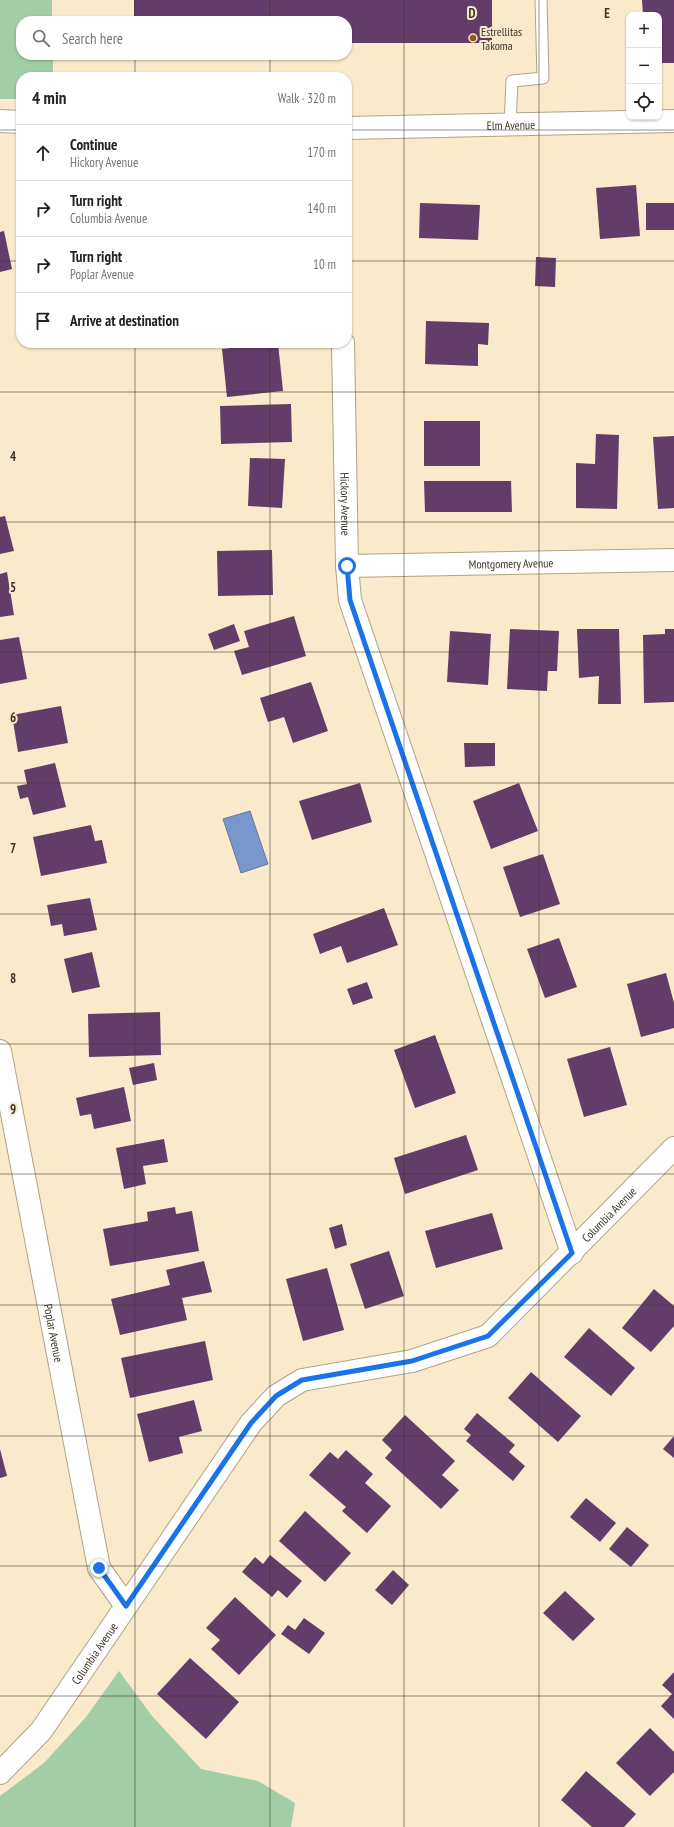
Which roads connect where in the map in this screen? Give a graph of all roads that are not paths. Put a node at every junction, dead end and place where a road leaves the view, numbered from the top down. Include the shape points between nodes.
1 (541, 0) edge
2 (0, 121) edge
3 (674, 121) edge
4 (16, 122) edge
5 (510, 124) junction
6 (352, 128) edge
7 (343, 348) edge
8 (674, 560) edge
9 (347, 566) junction
10 (0, 1051) edge
11 (674, 1148) edge
12 (572, 1253) junction
13 (126, 1606) junction
14 (0, 1773) edge

1 - 5 lane via 544,78 512,81
2 - 4 street
3 - 5 street, Elm Avenue
5 - 6 street, Elm Avenue
7 - 9 street, Hickory Avenue
8 - 9 street, Montgomery Avenue
9 - 12 street, Hickory Avenue via 350,600
10 - 13 street, Poplar Avenue via 99,1568
11 - 12 street, Columbia Avenue
12 - 13 street, Columbia Avenue via 488,1336 412,1361 302,1380 276,1396 251,1423
13 - 14 street, Columbia Avenue via 41,1731

